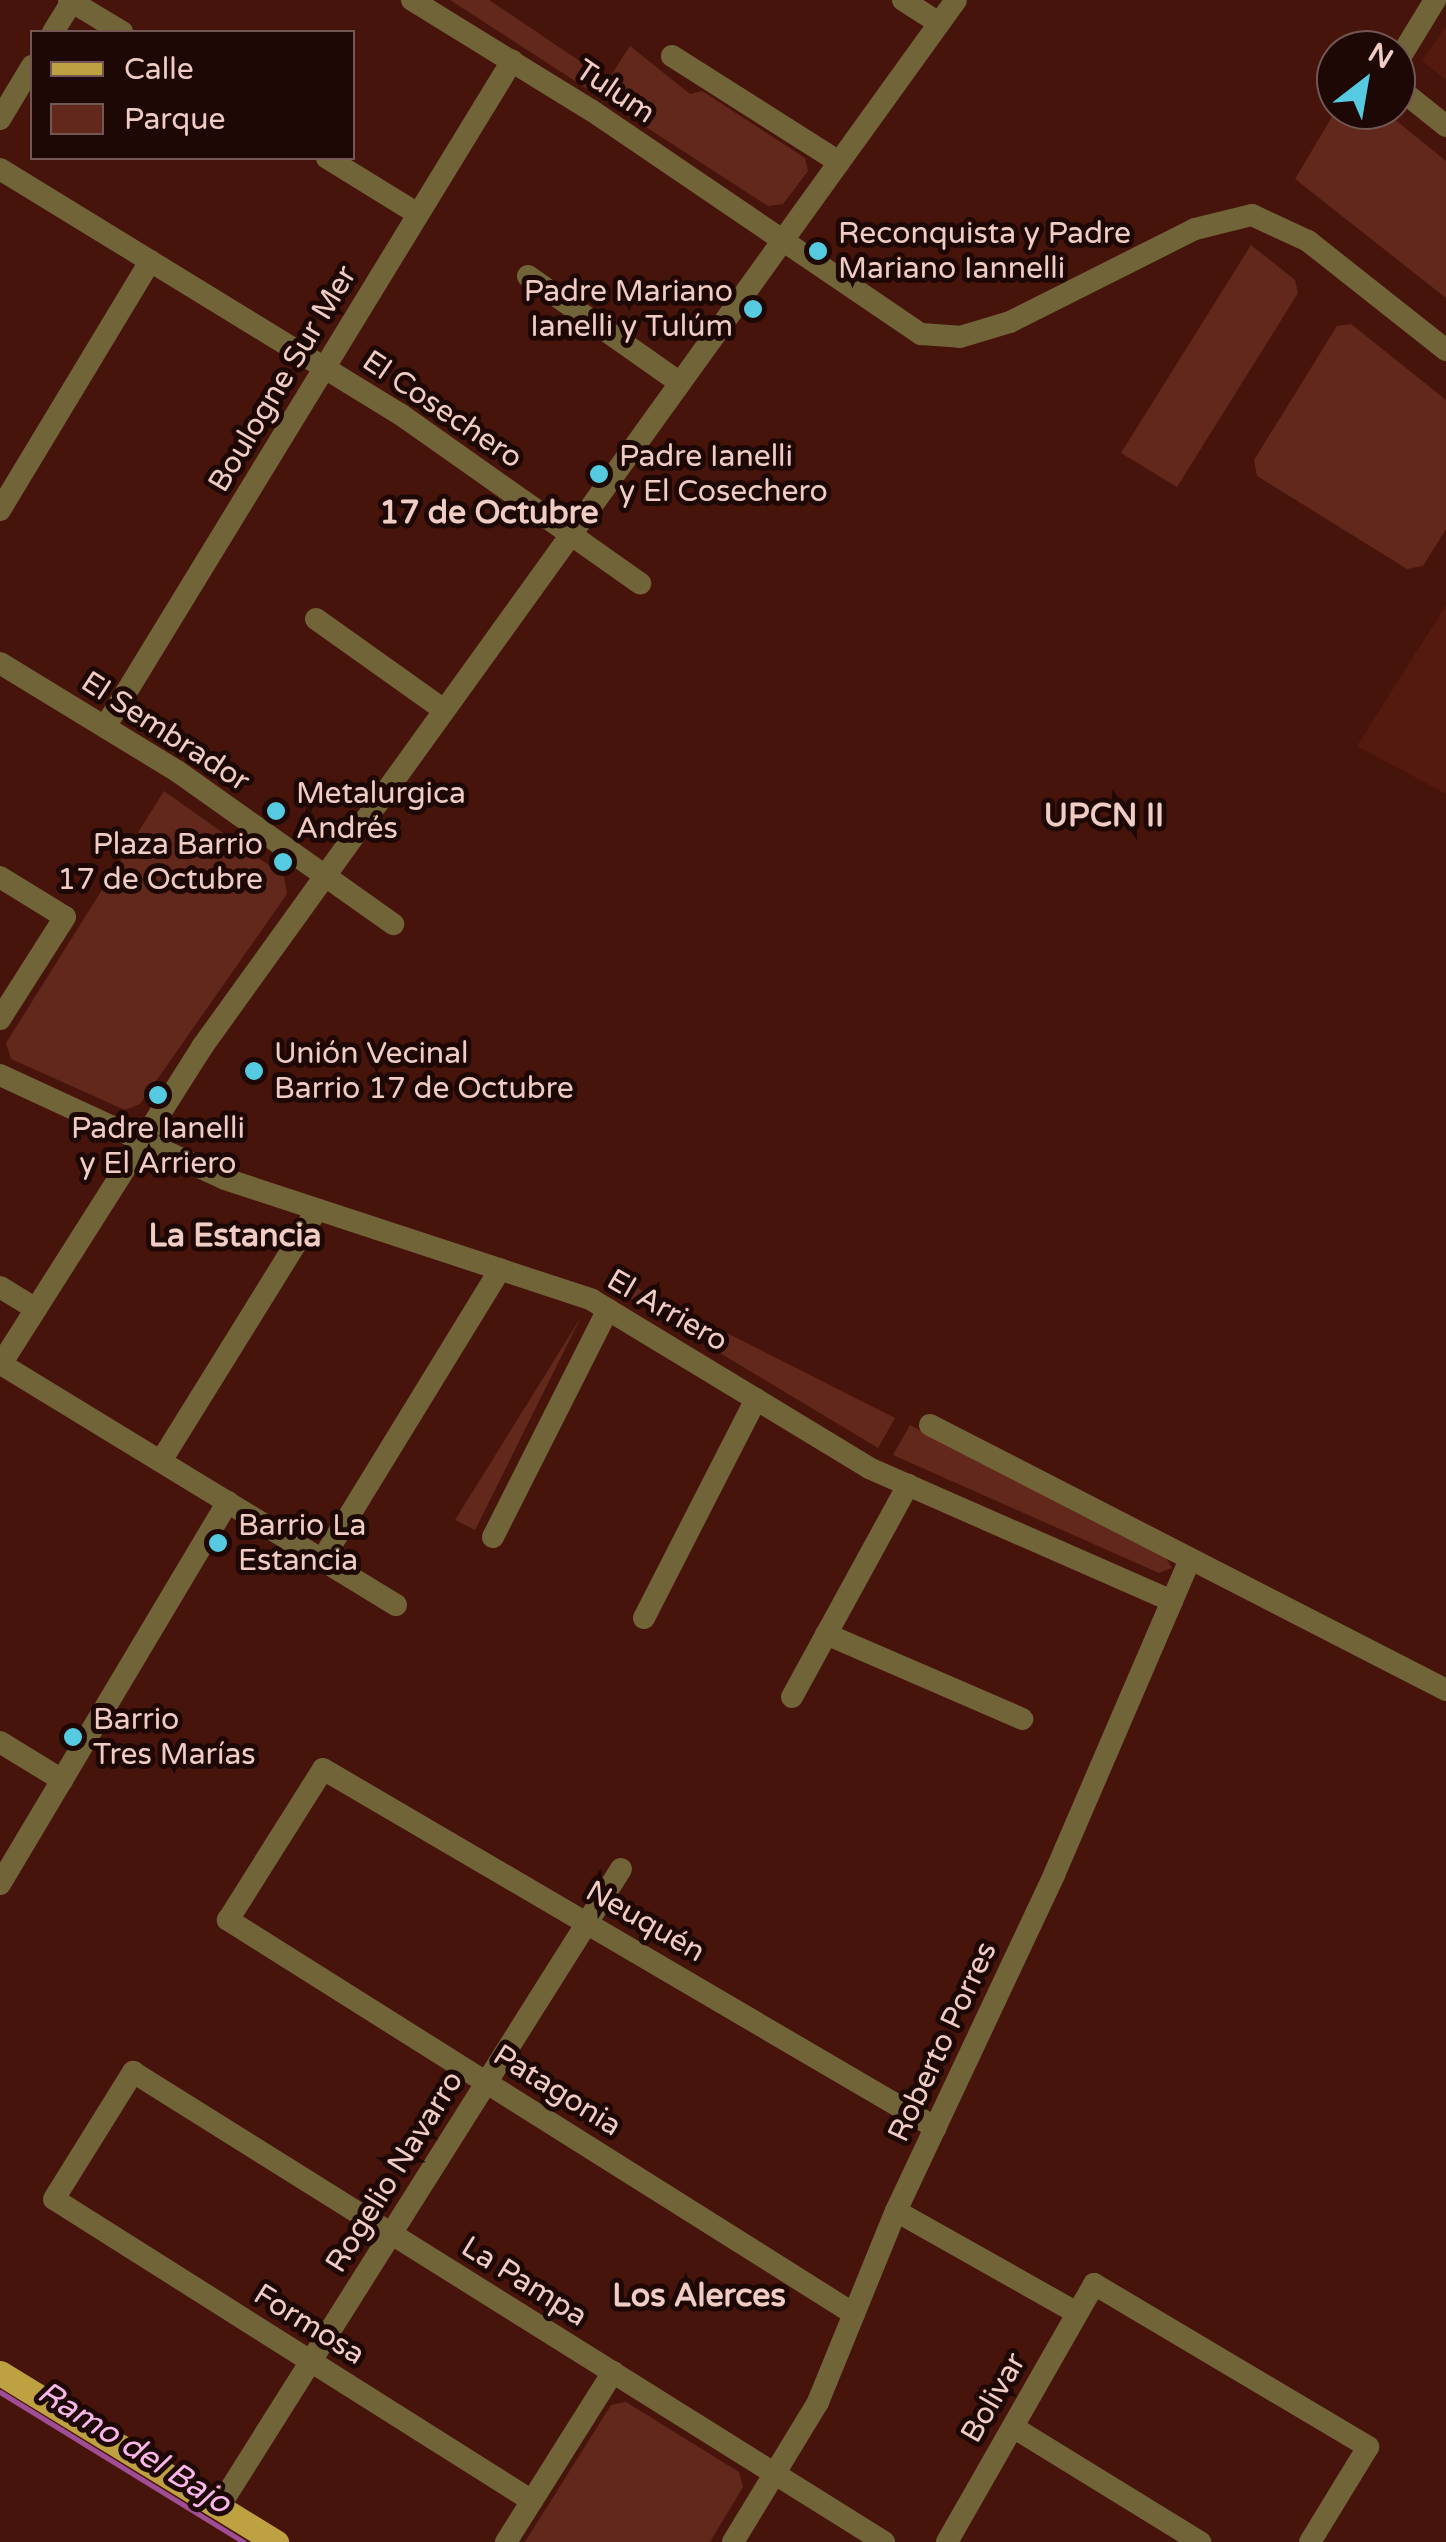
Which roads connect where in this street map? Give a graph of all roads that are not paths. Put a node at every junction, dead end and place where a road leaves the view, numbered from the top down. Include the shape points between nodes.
1 (71, 0) edge
2 (412, 0) edge
3 (903, 0) edge
4 (956, 0) edge
5 (1435, 0) edge
6 (939, 23) junction
7 (54, 30) edge
8 (119, 30) edge
9 (1416, 31) edge
10 (672, 56) dead end
11 (512, 61) junction
12 (30, 69) edge
13 (1416, 102) edge
14 (0, 120) edge
15 (1446, 126) edge
16 (329, 160) edge
17 (838, 162) junction
18 (0, 169) edge
19 (418, 214) junction
20 (781, 242) junction
21 (150, 261) junction
22 (528, 276) dead end
23 (1446, 350) edge
24 (324, 368) junction
25 (680, 382) junction
26 (0, 510) edge
27 (570, 534) junction
28 (640, 584) dead end
29 (316, 619) dead end
30 (0, 663) edge
31 (444, 710) junction
32 (105, 728) junction
33 (325, 876) junction
34 (0, 877) edge
35 (393, 924) dead end
36 (0, 1019) edge
37 (0, 1075) edge
38 (143, 1140) junction
39 (318, 1209) junction
40 (500, 1269) junction
41 (0, 1288) edge
42 (608, 1309) junction
43 (36, 1310) junction
44 (1, 1364) edge
45 (756, 1399) junction
46 (930, 1425) dead end
47 (161, 1462) junction
48 (908, 1485) junction
49 (228, 1502) junction
50 (493, 1537) dead end
51 (1190, 1559) junction
52 (322, 1560) junction
53 (1172, 1602) junction
54 (396, 1605) dead end
55 (644, 1618) dead end
56 (826, 1634) junction
57 (1446, 1690) edge
58 (792, 1696) dead end
59 (1022, 1720) dead end
60 (0, 1742) edge
61 (62, 1780) junction
62 (621, 1869) dead end
63 (0, 1884) edge
64 (228, 1920) joint
65 (587, 1923) junction
66 (133, 2072) joint
67 (486, 2082) junction
68 (936, 2128) junction
69 (896, 2211) junction
70 (391, 2234) junction
71 (1077, 2313) junction
72 (854, 2314) junction
73 (311, 2361) junction
74 (612, 2372) junction
75 (0, 2373) edge
76 (1012, 2427) junction
77 (775, 2474) junction
78 (532, 2501) junction
79 (219, 2507) junction
80 (276, 2542) edge
81 (506, 2542) edge
82 (734, 2542) edge
83 (884, 2542) edge
84 (947, 2542) edge
85 (1200, 2542) edge
86 (1310, 2542) edge

1 - 7 street
1 - 8 street
2 - 11 street, Tulum
3 - 6 street
4 - 6 street
5 - 9 street
6 - 17 street
10 - 17 street, Tulum
11 - 19 street, Boulogne Sur Mer
11 - 20 street, Tulum
12 - 14 street
13 - 15 street
16 - 19 street
17 - 20 street
18 - 21 street, El Cosechero
19 - 24 street, Boulogne Sur Mer
20 - 23 street, Tulum via 896,323 949,338 1035,311 1213,222 1252,216 1308,241
20 - 25 street
21 - 24 street, El Cosechero
21 - 26 street
22 - 25 street
24 - 27 street, El Cosechero
24 - 32 street, Boulogne Sur Mer
25 - 27 street
27 - 28 street, El Cosechero
27 - 31 street
29 - 31 street
30 - 32 street, El Sembrador
31 - 33 street
32 - 33 street, El Sembrador
33 - 35 street, El Sembrador
33 - 38 street
34 - 36 street via 65,917
37 - 38 street, El Arriero
38 - 39 street, El Arriero via 225,1179
38 - 43 street
39 - 40 street, El Arriero
39 - 47 street
40 - 42 street, El Arriero
40 - 52 street
41 - 43 street
42 - 45 street, El Arriero
42 - 50 street
43 - 44 street
44 - 47 street
45 - 48 street, El Arriero
45 - 55 street
46 - 51 street
47 - 49 street
48 - 53 street, El Arriero
48 - 56 street
49 - 52 street
49 - 61 street
51 - 53 street, Roberto Porres
51 - 57 street
52 - 54 street
53 - 68 street, Roberto Porres
56 - 58 street
56 - 59 street
60 - 61 street
61 - 63 street
62 - 65 street, Rogelio Navarro
64 - 65 street, Neuquén via 323,1769
64 - 67 street, Patagonia
65 - 67 street, Rogelio Navarro
65 - 68 street, Neuquén
66 - 70 street, La Pampa
66 - 73 street, Formosa via 54,2199
67 - 70 street, Rogelio Navarro
67 - 72 street, Patagonia
68 - 69 street, Roberto Porres
69 - 71 street
69 - 72 street, Roberto Porres
70 - 73 street, Rogelio Navarro
70 - 74 street, La Pampa
71 - 76 street, Bolivar
71 - 86 street, Bolivar via 1094,2284 1368,2447
72 - 77 street, Roberto Porres via 818,2402
73 - 78 street, Formosa
73 - 79 street, Rogelio Navarro
74 - 77 street, La Pampa
74 - 78 street
75 - 79 main road
76 - 84 street, Bolivar
76 - 85 street
77 - 82 street, Roberto Porres
77 - 83 street, La Pampa
78 - 81 street
79 - 80 main road

